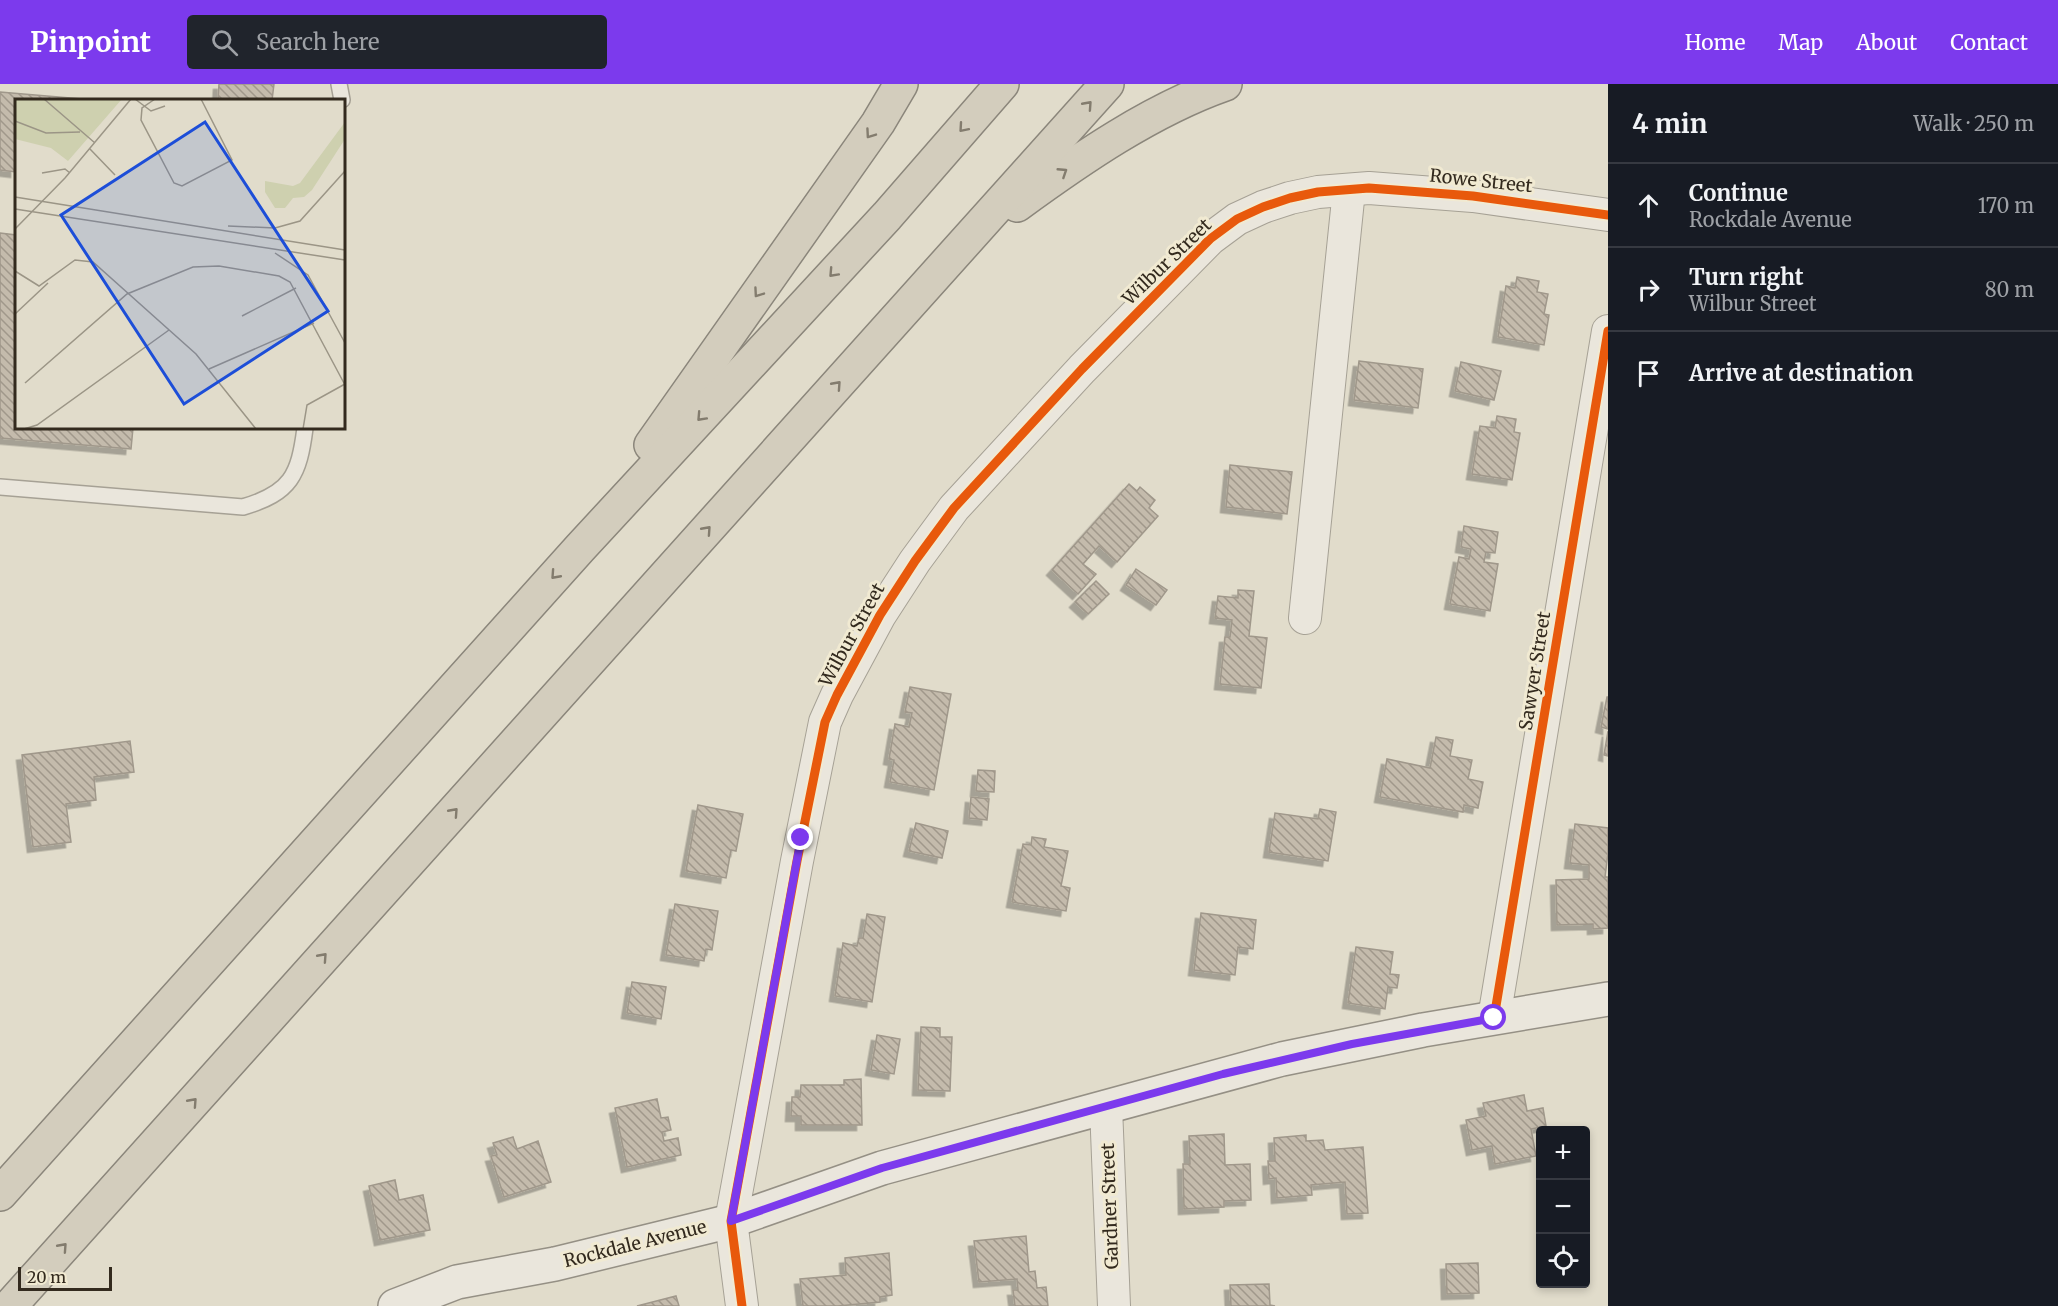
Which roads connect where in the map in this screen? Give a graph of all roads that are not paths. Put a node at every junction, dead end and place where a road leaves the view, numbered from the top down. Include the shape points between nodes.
1 (339, 84) edge
2 (901, 84) edge
3 (1002, 84) edge
4 (1107, 84) edge
5 (1225, 84) edge
6 (342, 99) edge
7 (1349, 190) junction
8 (1608, 215) edge
9 (964, 243) junction
10 (1608, 331) edge
11 (305, 429) edge
12 (0, 487) edge
13 (580, 548) junction
14 (1305, 618) dead end
15 (1608, 999) edge
16 (1494, 1018) junction
17 (1106, 1107) junction
18 (0, 1194) edge
19 (731, 1221) junction
20 (10, 1306) edge
21 (395, 1306) edge
22 (742, 1306) edge
23 (1114, 1306) edge

1 - 6 lane
2 -> 13 highway
3 -> 13 highway via 887,216
9 -> 4 highway
9 -> 5 highway via 1099,148 1153,117
7 - 8 street, Rowe Street via 1431,192
7 - 14 street
7 - 19 street, Wilbur Street via 1318,192 1263,207 1237,219 1210,239 1082,369 954,508 880,615 837,695 819,745
20 -> 9 highway
10 - 16 street, Sawyer Street
11 - 12 lane via 302,454 286,484 261,501 243,507
13 -> 18 highway
15 - 16 main road, Rockdale Avenue
16 - 17 main road, Rockdale Avenue via 1282,1059
17 - 19 main road, Rockdale Avenue via 882,1168
17 - 23 street, Gardner Street
19 - 21 main road, Rockdale Avenue via 555,1264 457,1282
19 - 22 street, Wilbur Street

